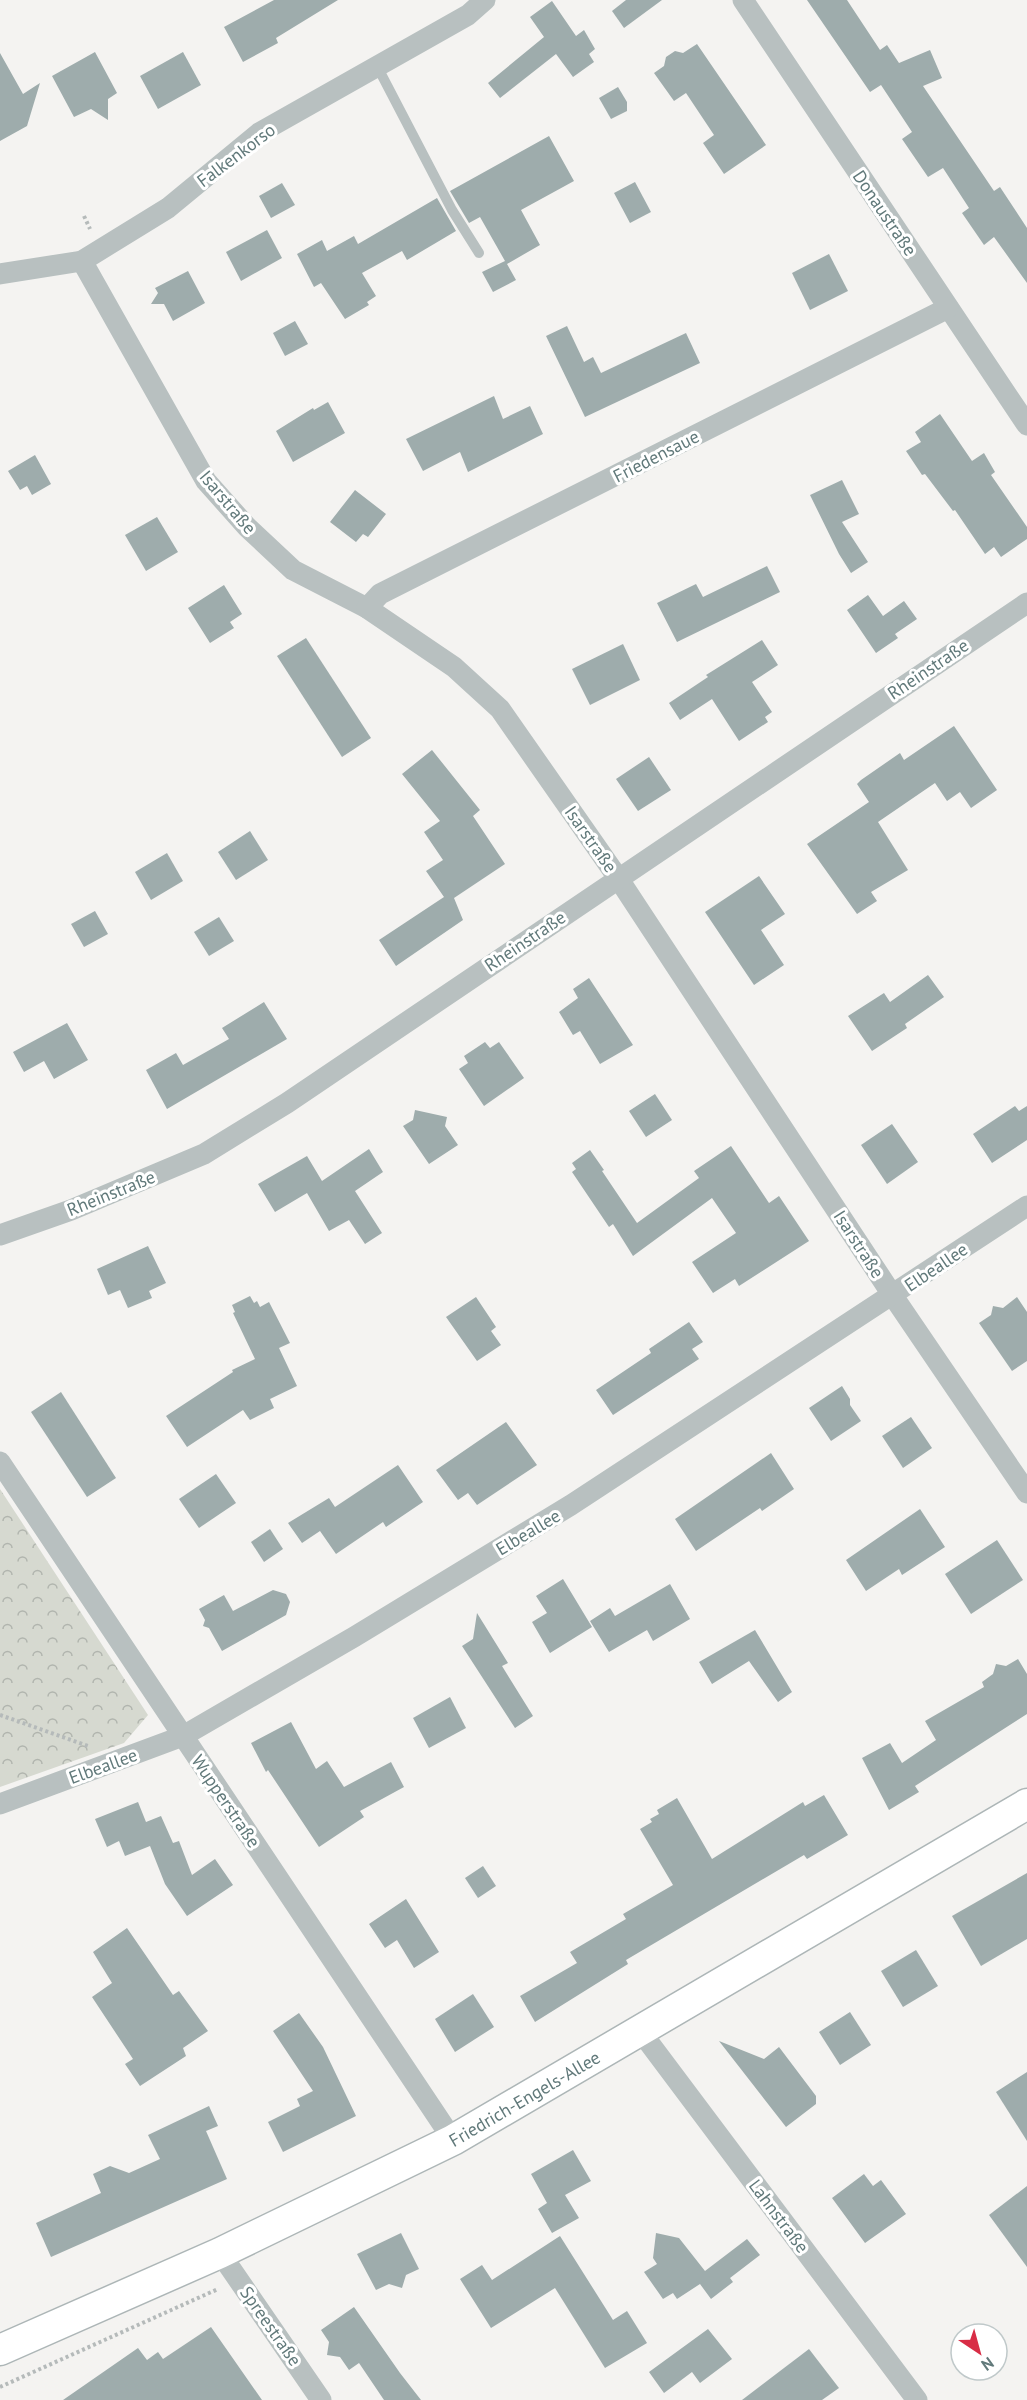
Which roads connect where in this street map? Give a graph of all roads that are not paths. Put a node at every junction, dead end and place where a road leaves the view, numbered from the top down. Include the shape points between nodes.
1 (485, 0) edge
2 (743, 0) edge
3 (473, 7) edge
4 (377, 66) junction
5 (478, 253) dead end
6 (82, 261) junction
7 (0, 274) edge
8 (948, 308) junction
9 (1027, 425) edge
10 (1027, 603) edge
11 (367, 608) junction
12 (618, 878) junction
13 (1027, 1206) edge
14 (0, 1235) edge
15 (893, 1296) junction
16 (0, 1462) edge
17 (1027, 1493) edge
18 (183, 1736) junction
19 (0, 1804) edge
20 (1027, 1804) edge
21 (640, 2032) junction
22 (453, 2140) junction
23 (220, 2253) junction
24 (0, 2350) edge
25 (321, 2400) edge
26 (917, 2400) edge

1 - 3 street, Falkenkorso
2 - 8 street, Donaustraße
3 - 4 street, Falkenkorso
4 - 5 lane
4 - 6 street, Falkenkorso via 259,133 168,208
6 - 7 street, Falkenkorso
6 - 11 street, Isarstraße via 206,481 293,570
8 - 9 street, Donaustraße
8 - 11 street, Friedensaue via 380,594
10 - 12 street, Rheinstraße
11 - 12 street, Isarstraße via 454,667 500,709
12 - 14 street, Rheinstraße via 204,1154
12 - 15 street, Isarstraße
13 - 15 street, Elbeallee
15 - 17 street, Isarstraße
15 - 18 street, Elbeallee via 561,1511
16 - 18 street, Wupperstraße
18 - 19 street, Elbeallee
18 - 22 street, Wupperstraße
20 - 21 street, Friedrich-Engels-Allee
21 - 22 street, Friedrich-Engels-Allee
21 - 26 street, Lahnstraße
22 - 23 street, Friedrich-Engels-Allee
23 - 24 street, Friedrich-Engels-Allee
23 - 25 street, Spreestraße

